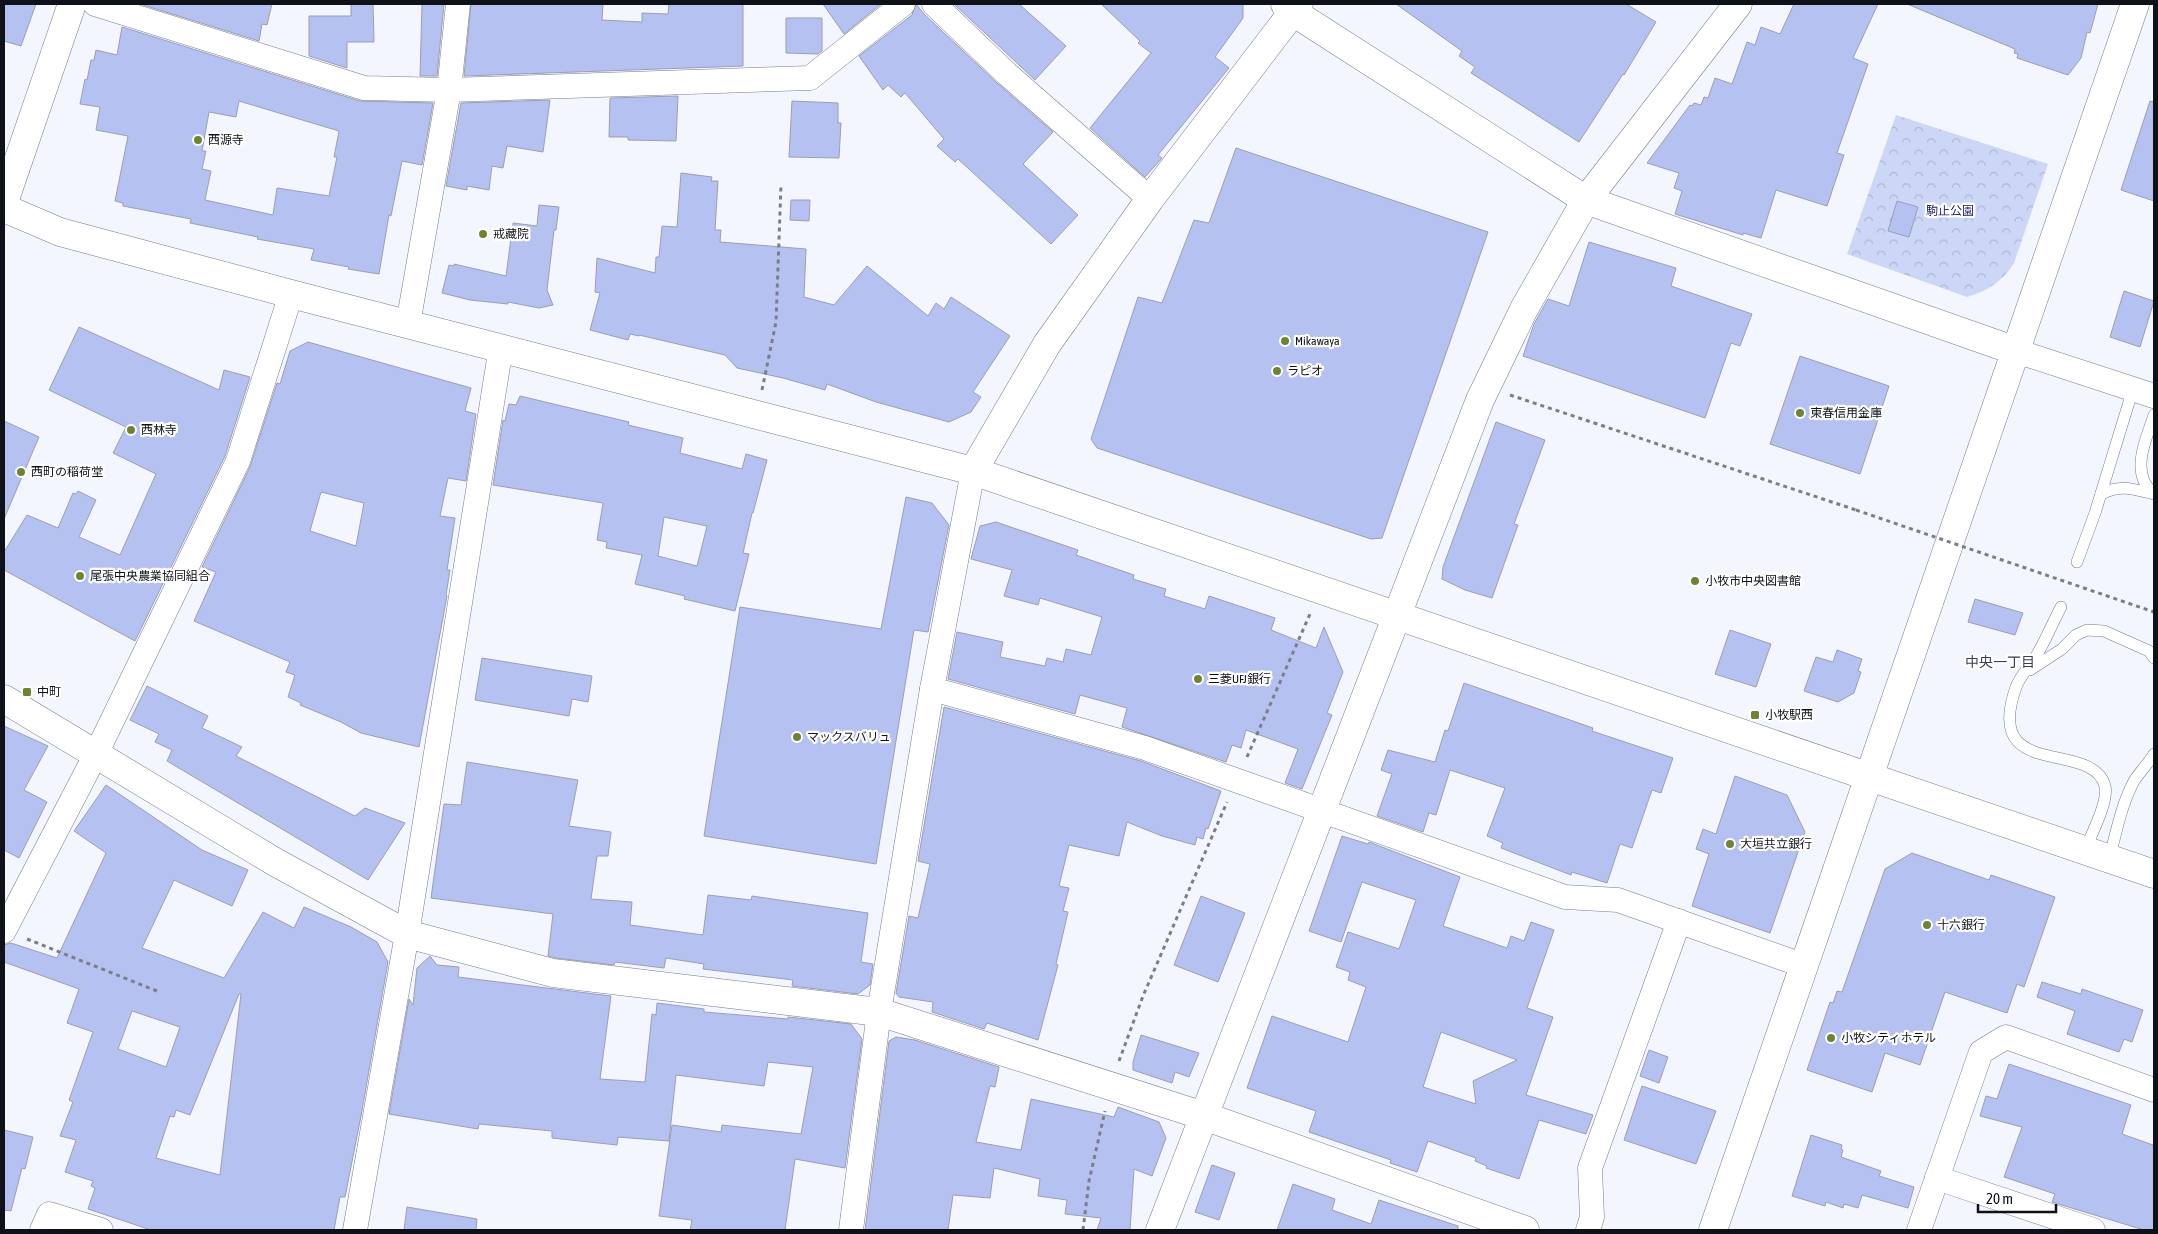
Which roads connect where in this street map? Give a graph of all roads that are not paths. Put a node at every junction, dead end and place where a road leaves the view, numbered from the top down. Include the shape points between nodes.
1 (72, 4) edge
2 (95, 4) edge
3 (458, 4) edge
4 (903, 4) edge
5 (934, 4) edge
6 (1738, 4) edge
7 (2135, 4) edge
8 (1293, 6) edge
9 (449, 90) junction
10 (1150, 199) junction
11 (1586, 200) junction
12 (4, 202) edge
13 (4, 208) edge
14 (291, 294) junction
15 (408, 324) junction
16 (501, 348) junction
17 (2016, 350) junction
18 (2144, 392) edge
19 (2154, 415) edge
20 (973, 471) junction
21 (2101, 494) junction
22 (2154, 494) edge
23 (2077, 562) dead end
24 (2061, 607) dead end
25 (1397, 614) junction
26 (2154, 658) edge
27 (2024, 673) junction
28 (932, 689) junction
29 (4, 699) edge
30 (96, 754) junction
31 (2154, 754) edge
32 (1870, 777) junction
33 (1321, 810) junction
34 (2097, 855) junction
35 (2154, 874) edge
36 (1679, 922) junction
37 (4, 930) edge
38 (407, 934) junction
39 (1804, 966) junction
40 (880, 1012) junction
41 (2154, 1090) edge
42 (1204, 1116) junction
43 (1937, 1178) junction
44 (42, 1230) edge
45 (100, 1230) edge
46 (356, 1230) edge
47 (851, 1230) edge
48 (1160, 1230) edge
49 (1525, 1230) edge
50 (1588, 1230) edge
51 (1713, 1230) edge
52 (1918, 1230) edge
53 (2093, 1230) edge

1 - 12 street
2 - 9 street via 364,88
3 - 9 street
4 - 9 street via 810,78
5 - 10 street via 1007,74
6 - 11 street
7 - 17 street
8 - 10 street
8 - 11 street
9 - 15 street
10 - 20 street via 1048,344
11 - 17 street
11 - 25 street via 1524,309 1480,400
13 - 14 street via 60,232
14 - 15 street
14 - 30 street via 238,461
15 - 16 street
16 - 20 street
16 - 38 street
17 - 18 street
17 - 32 street
18 - 21 lane
19 - 22 lane via 2141,470 2144,482
20 - 25 street
20 - 28 street
21 - 22 lane via 2114,488
21 - 23 lane
24 - 27 lane via 2036,657
25 - 32 street
25 - 33 street
26 - 27 lane via 2149,651 2104,632 2087,630
27 - 34 lane via 2016,686 2011,709 2012,735 2023,748 2090,768 2100,775 2106,787
28 - 33 street via 1145,748
28 - 40 street
29 - 30 street
30 - 37 street
30 - 38 street via 275,862
31 - 34 lane via 2145,770 2134,780
32 - 34 street
32 - 39 street
33 - 36 street via 1565,897 1618,900
33 - 42 street
34 - 35 street
36 - 39 street
36 - 50 street via 1590,1168 1592,1217
38 - 40 street via 553,973
38 - 46 street
39 - 51 street
40 - 42 street
40 - 47 street
41 - 43 street via 2006,1037 1982,1052
42 - 48 street
42 - 49 street
43 - 52 street
43 - 53 street
44 - 45 street via 49,1214

